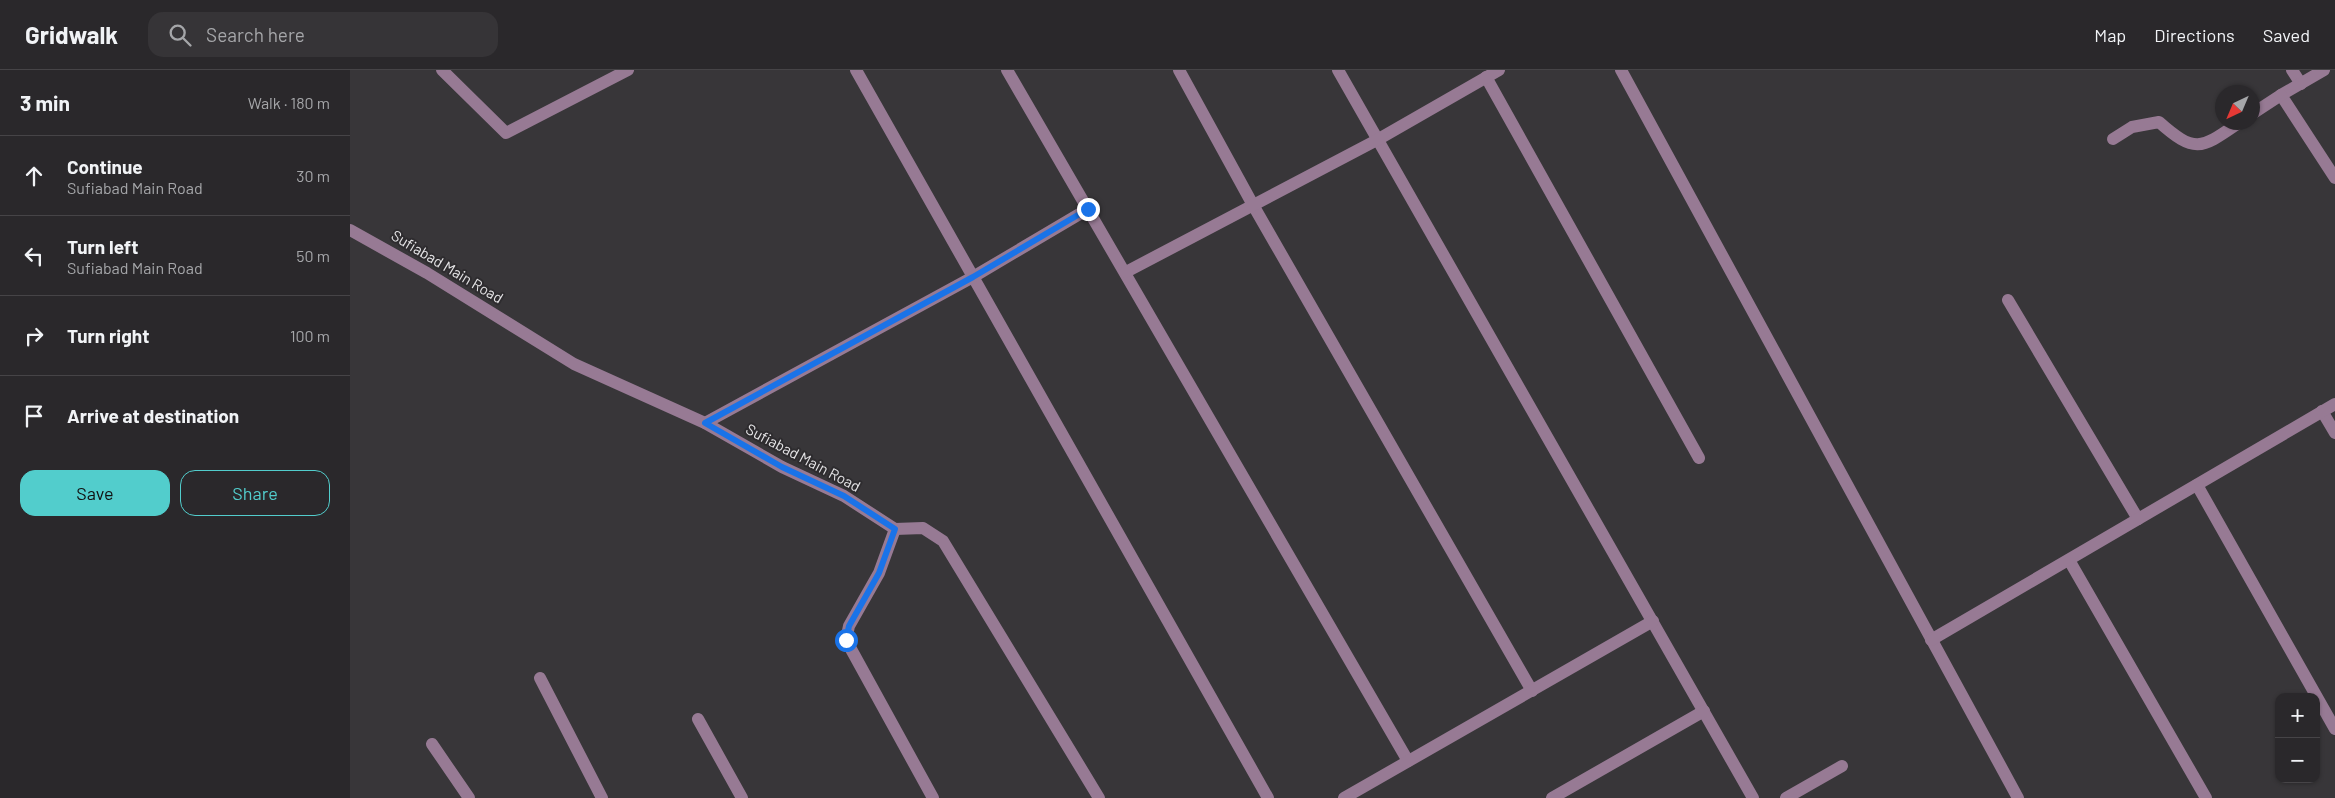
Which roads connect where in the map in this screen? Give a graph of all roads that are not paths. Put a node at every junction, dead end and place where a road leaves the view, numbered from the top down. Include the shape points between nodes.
1 (442, 70) edge
2 (628, 70) edge
3 (856, 70) edge
4 (1007, 70) edge
5 (1179, 70) edge
6 (1338, 70) edge
7 (1499, 70) edge
8 (1621, 70) edge
9 (2292, 70) edge
10 (2324, 70) edge
11 (1486, 77) junction
12 (2300, 84) junction
13 (2281, 95) junction
14 (2260, 109) edge
15 (2229, 130) edge
16 (2113, 139) dead end
17 (1377, 140) junction
18 (2335, 178) edge
19 (1253, 205) junction
20 (1088, 209) junction
21 (350, 230) edge
22 (1126, 272) junction
23 (973, 277) junction
24 (2008, 300) dead end
25 (2335, 404) edge
26 (2322, 411) junction
27 (705, 423) junction
28 (2335, 433) edge
29 (1699, 458) dead end
30 (2197, 485) junction
31 (2138, 519) junction
32 (895, 529) junction
33 (2069, 560) junction
34 (1653, 621) junction
35 (1931, 640) junction
36 (540, 678) dead end
37 (1532, 690) junction
38 (1704, 711) junction
39 (698, 719) dead end
40 (2335, 729) edge
41 (432, 744) dead end
42 (1408, 761) junction
43 (1842, 766) dead end
44 (469, 798) edge
45 (602, 798) edge
46 (742, 798) edge
47 (933, 798) edge
48 (1099, 798) edge
49 (1268, 798) edge
50 (1344, 798) edge
51 (1552, 798) edge
52 (1753, 798) edge
53 (1786, 798) edge
54 (2018, 798) edge
55 (2206, 798) edge

1 - 2 street via 506,133
3 - 23 street
4 - 20 street
5 - 19 street
6 - 17 street
7 - 11 street
8 - 35 street
9 - 12 street
10 - 12 street
11 - 17 street
11 - 29 street
12 - 13 street
13 - 14 street
13 - 18 street
15 - 16 street via 2210,143 2198,145 2185,143 2159,122 2132,127
17 - 19 street
17 - 34 street
19 - 22 street
19 - 37 street
20 - 22 street
20 - 23 street
21 - 27 street, Sufiabad Main Road via 427,273 574,364
22 - 42 street
23 - 27 street
23 - 49 street
24 - 31 street
25 - 26 street
26 - 28 street
26 - 30 street
27 - 32 street, Sufiabad Main Road via 782,467 844,496
30 - 31 street
30 - 40 street
31 - 33 street
32 - 47 street via 879,573 849,626 846,640
32 - 48 street via 923,528 943,541
33 - 35 street
33 - 55 street
34 - 37 street
34 - 38 street
35 - 54 street
36 - 45 street
37 - 42 street
38 - 51 street
38 - 52 street
39 - 46 street
41 - 44 street
42 - 50 street
43 - 53 street

